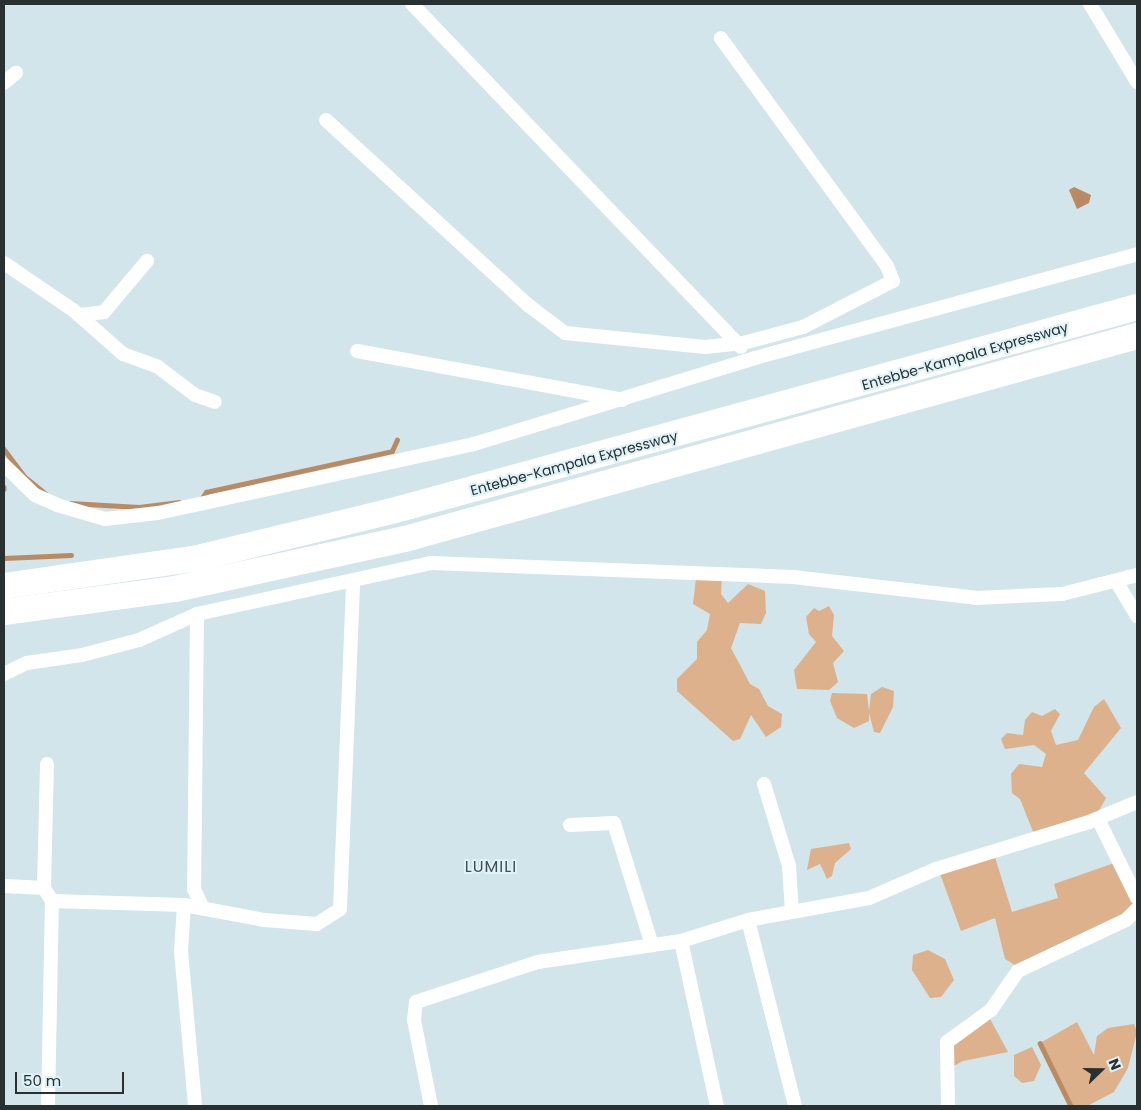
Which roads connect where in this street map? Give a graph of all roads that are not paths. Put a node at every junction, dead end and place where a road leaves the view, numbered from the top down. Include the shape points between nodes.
1 (412, 4) edge
2 (1090, 4) edge
3 (721, 38) dead end
4 (16, 73) dead end
5 (1137, 82) edge
6 (4, 83) edge
7 (326, 120) dead end
8 (1137, 254) edge
9 (147, 261) dead end
10 (4, 263) edge
11 (1137, 307) edge
12 (80, 315) junction
13 (1137, 336) edge
14 (736, 344) junction
15 (357, 351) dead end
16 (755, 358) junction
17 (626, 401) junction
18 (215, 402) dead end
19 (4, 465) edge
20 (1137, 575) edge
21 (1116, 581) junction
22 (353, 582) junction
23 (4, 586) edge
24 (4, 612) edge
25 (197, 614) junction
26 (1137, 616) edge
27 (4, 674) edge
28 (47, 764) dead end
29 (764, 784) dead end
30 (1137, 802) edge
31 (1098, 819) junction
32 (570, 825) dead end
33 (4, 886) edge
34 (44, 888) junction
35 (1137, 898) edge
36 (52, 900) junction
37 (184, 905) junction
38 (202, 906) junction
39 (1137, 909) edge
40 (792, 912) junction
41 (748, 920) junction
42 (681, 941) junction
43 (652, 945) junction
44 (48, 1106) edge
45 (195, 1106) edge
46 (431, 1106) edge
47 (717, 1106) edge
48 (795, 1106) edge
49 (948, 1106) edge

1 - 14 street
2 - 5 street
3 - 14 street via 887,266 893,281 803,327
4 - 6 street
7 - 14 street via 528,305 565,333 705,347
8 - 16 street
9 - 12 street via 104,312
10 - 12 street
11 - 23 highway, Entebbe-Kampala Expressway via 392,511 198,558
12 - 18 street via 123,354 158,367 195,395
13 - 24 highway, Entebbe-Kampala Expressway via 405,538 176,589
14 - 16 street
15 - 17 street
16 - 17 street
17 - 19 street via 474,444 129,517 105,519 57,505 35,494
20 - 21 street
21 - 22 street via 1062,594 976,598 793,576 448,562
21 - 26 street
22 - 25 street
22 - 38 street via 340,909 317,924 264,920
25 - 27 street via 139,640 82,655 27,663
25 - 38 street via 194,889
28 - 34 street
29 - 40 street via 789,866
30 - 31 street
31 - 35 street
31 - 40 street via 985,852 869,898
32 - 43 street via 614,822
33 - 34 street
34 - 36 street
36 - 37 street
36 - 44 street
37 - 38 street
37 - 45 street via 181,951
39 - 49 street via 1126,920 1018,971 991,1010 947,1042
40 - 41 street
41 - 42 street
41 - 48 street
42 - 43 street
42 - 47 street
43 - 46 street via 538,962 416,1002 417,1037

